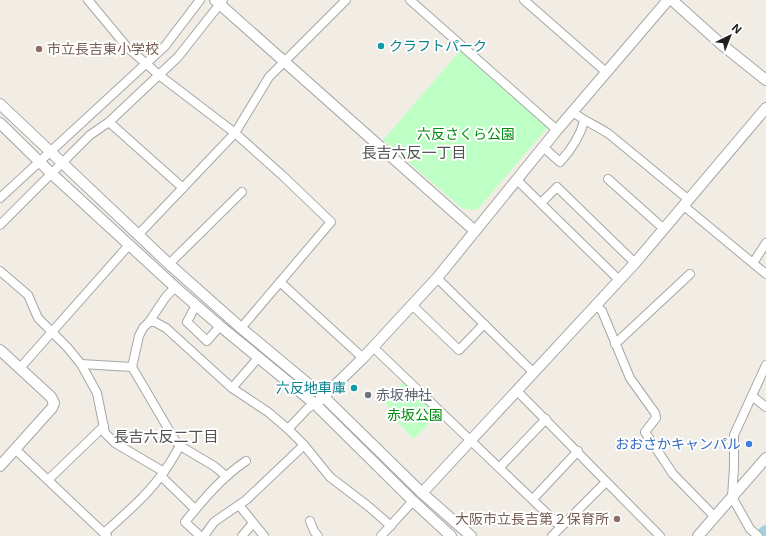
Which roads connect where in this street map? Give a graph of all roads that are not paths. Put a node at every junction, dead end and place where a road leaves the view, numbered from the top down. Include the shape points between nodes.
1 (88, 0) edge
2 (200, 0) edge
3 (346, 0) edge
4 (410, 0) edge
5 (524, 0) edge
6 (668, 0) edge
7 (672, 0) edge
8 (219, 1) edge
9 (284, 62) junction
10 (145, 64) junction
11 (606, 72) junction
12 (159, 75) junction
13 (766, 80) edge
14 (0, 104) edge
15 (766, 108) edge
16 (573, 112) junction
17 (584, 121) junction
18 (109, 122) junction
19 (0, 123) edge
20 (557, 130) junction
21 (235, 133) junction
22 (543, 147) junction
23 (50, 152) junction
24 (39, 161) junction
25 (62, 164) junction
26 (52, 174) junction
27 (608, 179) dead end
28 (517, 180) junction
29 (183, 188) junction
30 (242, 192) dead end
31 (0, 198) edge
32 (540, 203) junction
33 (687, 203) junction
34 (0, 225) edge
35 (664, 229) junction
36 (475, 231) junction
37 (138, 235) junction
38 (766, 243) edge
39 (129, 245) junction
40 (635, 263) junction
41 (753, 263) junction
42 (169, 264) junction
43 (0, 271) edge
44 (690, 274) dead end
45 (766, 274) edge
46 (437, 278) junction
47 (620, 280) junction
48 (280, 282) junction
49 (175, 287) junction
50 (196, 305) junction
51 (412, 305) junction
52 (596, 305) junction
53 (149, 322) junction
54 (484, 324) junction
55 (220, 326) junction
56 (241, 328) junction
57 (52, 331) junction
58 (615, 344) junction
59 (373, 347) junction
60 (0, 350) edge
61 (258, 358) junction
62 (363, 358) junction
63 (81, 364) junction
64 (766, 365) edge
65 (132, 367) junction
66 (20, 368) junction
67 (534, 373) junction
68 (232, 388) junction
69 (517, 391) junction
70 (324, 396) junction
71 (752, 396) junction
72 (315, 404) junction
73 (766, 407) edge
74 (546, 419) junction
75 (104, 426) junction
76 (288, 429) junction
77 (471, 440) junction
78 (304, 445) junction
79 (180, 446) junction
80 (15, 449) junction
81 (578, 451) junction
82 (766, 458) edge
83 (246, 461) dead end
84 (0, 466) edge
85 (500, 468) junction
86 (162, 474) junction
87 (226, 476) junction
88 (48, 480) junction
89 (606, 482) junction
90 (422, 493) junction
91 (732, 497) junction
92 (533, 499) junction
93 (413, 502) junction
94 (239, 505) junction
95 (195, 509) junction
96 (714, 516) junction
97 (310, 521) dead end
98 (253, 523) junction
99 (391, 526) junction
100 (562, 527) junction
101 (106, 534) edge
102 (200, 536) edge
103 (204, 536) edge
104 (242, 536) edge
105 (264, 536) edge
106 (318, 536) edge
107 (381, 536) edge
108 (451, 536) edge
109 (471, 536) edge
110 (552, 536) edge
111 (660, 536) edge
112 (698, 536) edge
113 (758, 536) edge

1 - 10 street via 127,47
2 - 10 street via 165,46
3 - 9 street
4 - 20 street
5 - 11 street
6 - 11 street
7 - 13 street
8 - 9 street
8 - 12 street via 178,57
9 - 21 street via 269,77
9 - 36 street
10 - 12 street
10 - 23 street
11 - 16 street
12 - 18 street
12 - 21 street
14 - 23 street
15 - 33 street
16 - 17 street
16 - 20 street
17 - 22 street via 582,132 560,162
17 - 33 street via 595,124 609,134
18 - 25 street via 90,135
18 - 29 street
19 - 24 street
20 - 22 street
21 - 29 street
21 - 48 street via 331,222
22 - 28 street
23 - 24 street
23 - 25 street
24 - 26 street
24 - 31 street
25 - 26 street
25 - 37 street
26 - 34 street
26 - 39 street
27 - 35 street
28 - 32 street
28 - 36 street
29 - 37 street
30 - 42 street
32 - 40 street via 557,187
32 - 47 street
33 - 35 street
33 - 41 street
35 - 40 street
36 - 46 street
37 - 42 street
38 - 41 street
39 - 49 street
39 - 57 street
40 - 47 street
41 - 45 street
42 - 56 street
43 - 57 street via 28,295 38,318
44 - 58 street
46 - 51 street
46 - 54 street
47 - 52 street
48 - 56 street
48 - 62 street
49 - 50 street
49 - 53 street
50 - 55 street
50 - 55 street via 187,322 207,341
51 - 54 street via 459,350
51 - 59 street
52 - 58 street via 602,311
52 - 67 street
53 - 65 street via 139,336
53 - 68 street via 166,328
54 - 67 street
55 - 61 street
56 - 70 street
57 - 63 street
57 - 66 street
58 - 96 street via 630,378 655,413 656,418 645,432 673,474
59 - 62 street
59 - 77 street
60 - 66 street
61 - 68 street
61 - 72 street
62 - 70 street
63 - 65 street
63 - 75 street via 97,393
64 - 71 street
65 - 79 street
66 - 80 street via 51,397 54,403
67 - 69 street
68 - 76 street
69 - 74 street
69 - 77 street
70 - 72 street
70 - 90 street
71 - 73 street
71 - 91 street via 734,435
72 - 76 street
72 - 93 street
74 - 81 street
74 - 85 street
75 - 86 street via 105,433 115,443
75 - 88 street
76 - 78 street
77 - 85 street
77 - 90 street
78 - 94 street
78 - 99 street via 330,477
79 - 86 street
79 - 87 street
80 - 84 street
80 - 88 street
81 - 89 street
81 - 92 street
82 - 91 street
83 - 87 street
85 - 92 street
86 - 95 street
86 - 101 street
87 - 95 street
88 - 101 street
89 - 100 street
89 - 111 street
90 - 109 street
91 - 96 street
91 - 113 street via 750,529
92 - 100 street
93 - 99 street
93 - 108 street
94 - 98 street
94 - 103 street via 214,522
95 - 102 street via 185,522
96 - 112 street
97 - 106 street
98 - 104 street
98 - 105 street
99 - 107 street
100 - 110 street

